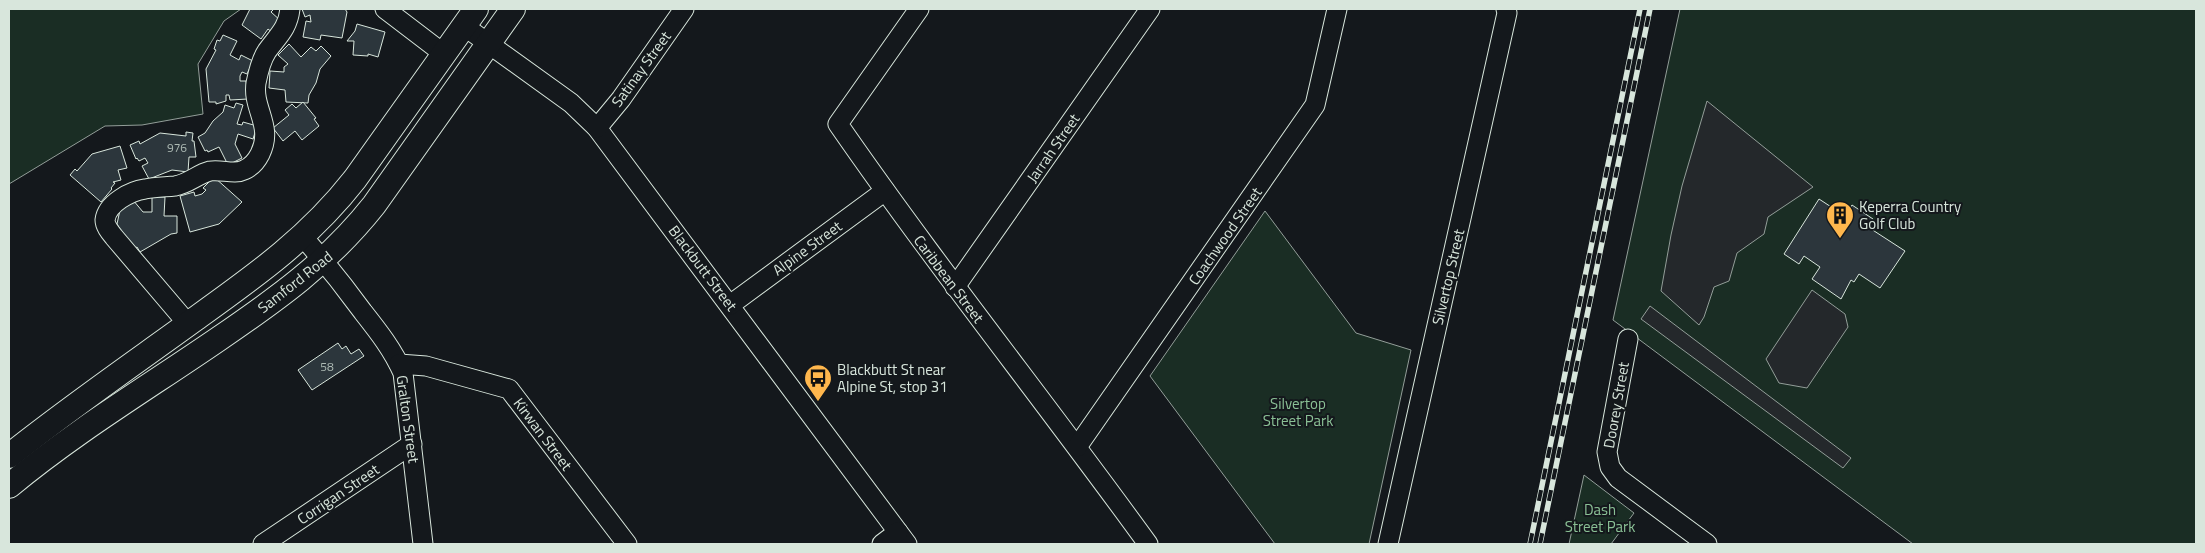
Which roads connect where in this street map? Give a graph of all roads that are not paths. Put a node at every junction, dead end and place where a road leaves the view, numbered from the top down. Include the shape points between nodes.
1 (290, 9) edge
2 (384, 9) edge
3 (513, 9) edge
4 (684, 9) edge
5 (918, 9) edge
6 (1150, 9) edge
7 (1337, 9) edge
8 (1506, 9) edge
9 (470, 18) edge
10 (489, 44) junction
11 (444, 54) junction
12 (598, 128) junction
13 (884, 191) junction
14 (303, 237) junction
15 (324, 260) junction
16 (955, 287) junction
17 (730, 305) junction
18 (188, 324) junction
19 (1628, 339) dead end
20 (399, 364) junction
21 (412, 444) junction
22 (1077, 447) junction
23 (9, 456) edge
24 (9, 486) edge
25 (903, 538) edge
26 (263, 544) edge
27 (423, 544) edge
28 (627, 544) edge
29 (882, 544) edge
30 (1148, 544) edge
31 (1388, 544) edge
32 (1707, 544) edge

1 - 18 street via 286,27 266,52 256,85 265,136 264,146 253,164 236,172 209,172 176,186 135,191 119,200 105,219 114,237
2 - 11 street
3 - 10 main road, Samford Road
4 - 12 street, Satinay Street
5 - 13 street, Caribbean Street via 838,124
6 - 16 street, Jarrah Street
7 - 22 street, Coachwood Street via 1315,105
8 - 31 street, Silvertop Street
9 - 10 street, Blackbutt Street
9 - 11 main road, Samford Road
10 - 12 street, Blackbutt Street via 571,103
10 - 15 main road, Samford Road via 358,226
11 - 14 main road, Samford Road via 339,200
12 - 17 street, Blackbutt Street
13 - 16 street, Caribbean Street
13 - 17 street, Alpine Street
14 - 15 street, Gralton Street
14 - 18 main road, Samford Road
15 - 20 street, Gralton Street
15 - 24 main road, Samford Road via 273,301 59,447
16 - 22 street, Caribbean Street
17 - 25 street, Blackbutt Street
18 - 23 main road, Samford Road
19 - 32 street, Doorey Street via 1607,452 1610,467 1618,478
20 - 21 street, Gralton Street via 405,381
20 - 28 street, Kirwan Street via 426,366 509,389
21 - 26 street, Corrigan Street
21 - 27 street, Gralton Street
22 - 30 street, Caribbean Street
25 - 29 street

